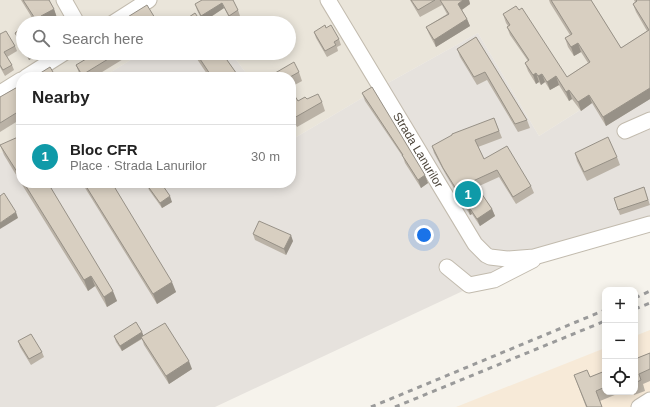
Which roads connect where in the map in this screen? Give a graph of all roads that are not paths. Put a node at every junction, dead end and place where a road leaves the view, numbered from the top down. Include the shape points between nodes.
1 (64, 0) edge
2 (149, 0) edge
3 (328, 0) edge
4 (73, 16) edge
5 (124, 16) edge
6 (53, 60) edge
7 (34, 72) edge
8 (16, 83) edge
9 (0, 93) edge
10 (650, 120) edge
11 (625, 131) dead end
12 (650, 224) edge
13 (543, 255) junction
14 (447, 267) dead end
15 (650, 400) edge
16 (639, 407) edge

1 - 4 street
2 - 5 street
3 - 13 street, Strada Lanurilor via 475,244 486,255 496,258 518,259
6 - 7 street
8 - 9 street
10 - 11 street
12 - 13 street, Strada Lanurilor
13 - 14 street via 494,280 469,285
15 - 16 street

